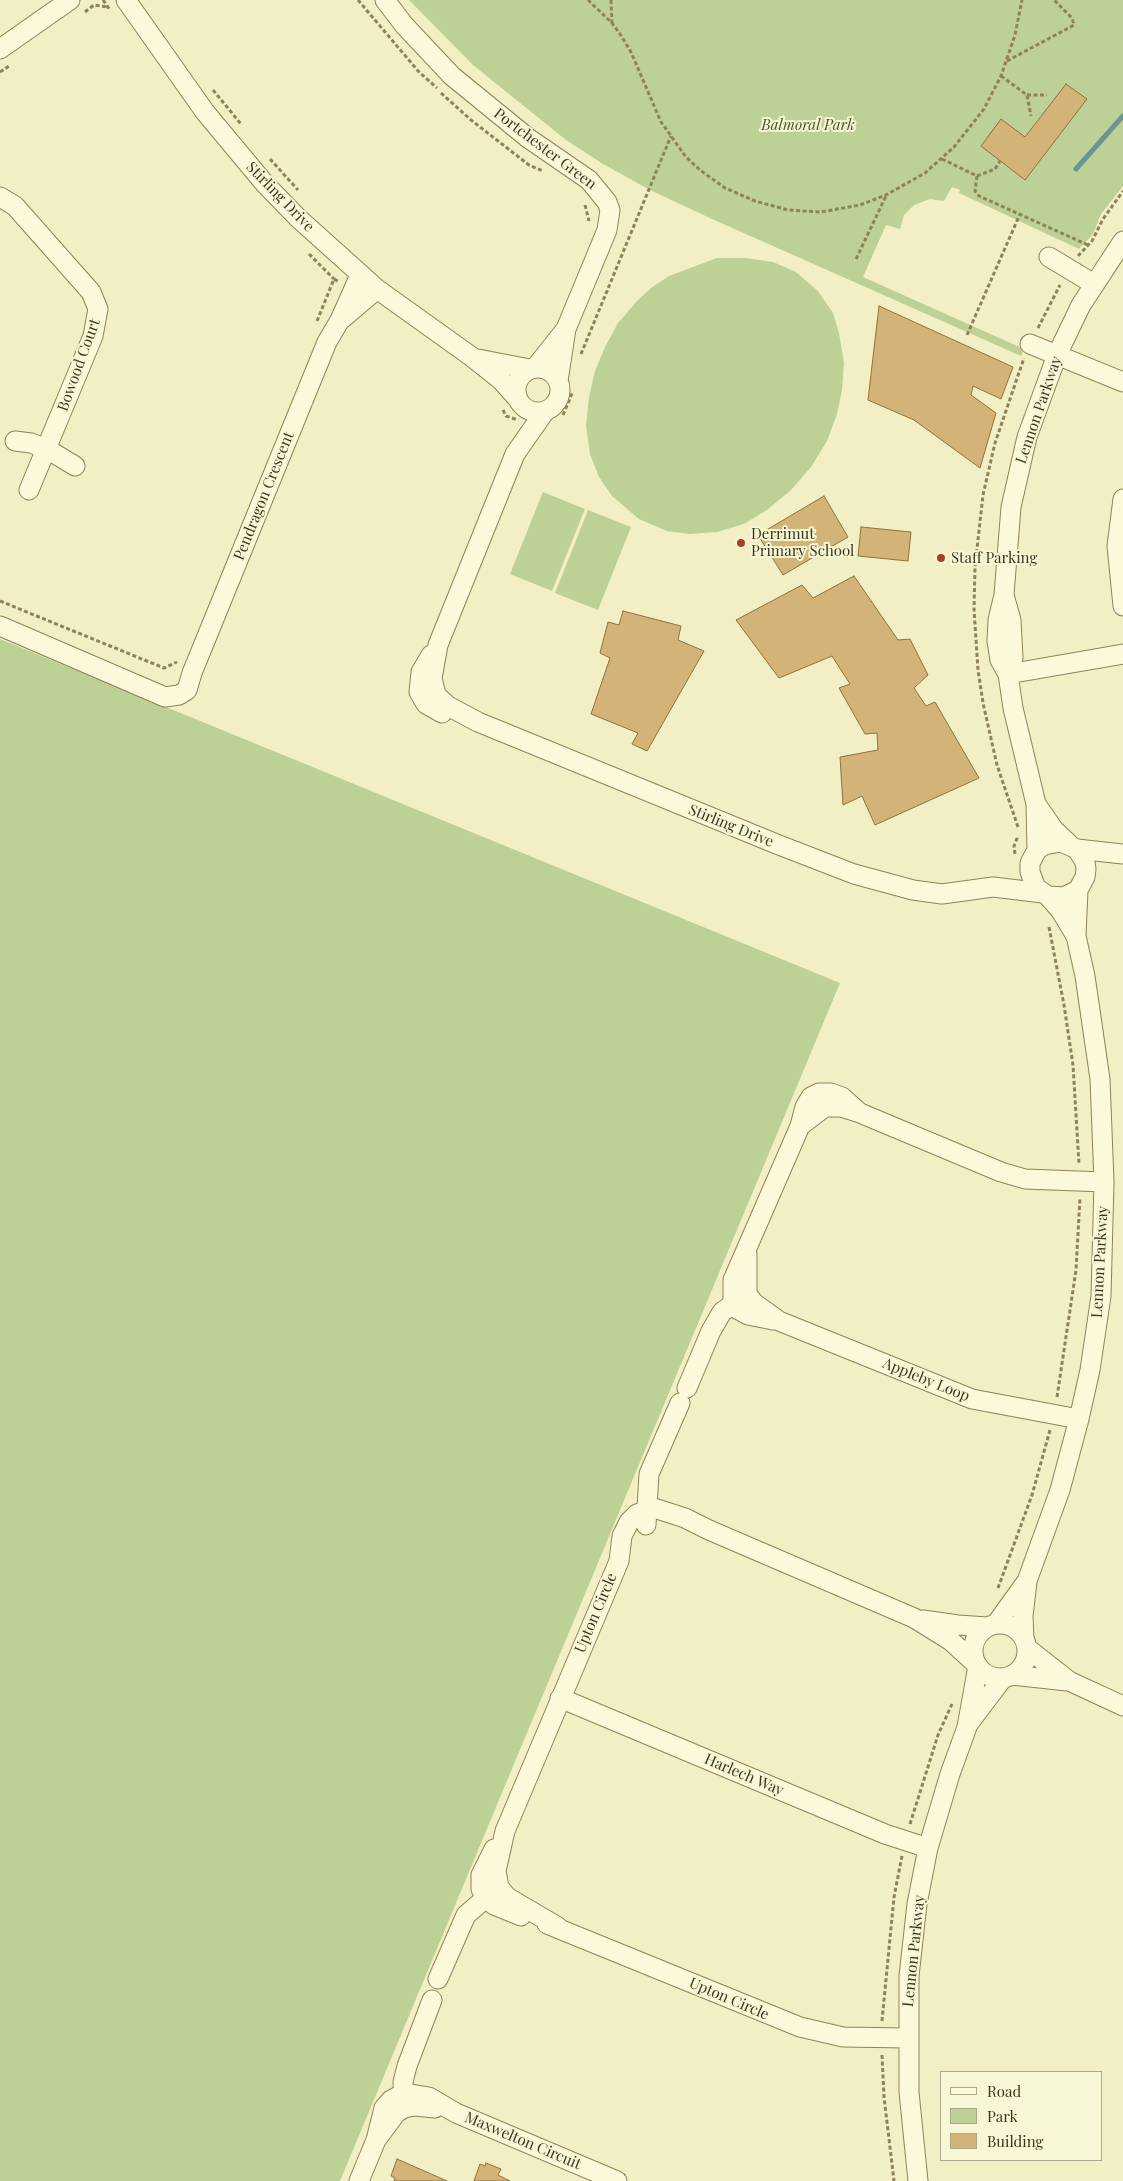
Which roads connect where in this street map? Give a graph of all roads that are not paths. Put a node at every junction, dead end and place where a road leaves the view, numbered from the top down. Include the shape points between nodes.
1 (70, 0) edge
2 (126, 0) edge
3 (385, 0) edge
4 (0, 49) edge
5 (0, 197) edge
6 (1123, 241) edge
7 (1049, 257) dead end
8 (360, 275) junction
9 (1094, 284) junction
10 (377, 289) junction
11 (340, 320) junction
12 (566, 329) junction
13 (1030, 344) dead end
14 (1057, 355) junction
15 (472, 357) junction
16 (532, 369) junction
17 (558, 381) junction
18 (1123, 382) edge
19 (519, 401) junction
20 (545, 411) junction
21 (14, 442) dead end
22 (47, 448) junction
23 (515, 454) junction
24 (75, 466) dead end
25 (29, 490) dead end
26 (1123, 499) edge
27 (1123, 606) edge
28 (0, 626) edge
29 (1123, 654) edge
30 (1008, 674) junction
31 (1036, 804) junction
32 (1073, 846) junction
33 (1036, 853) junction
34 (1120, 855) edge
35 (993, 887) junction
36 (1080, 887) junction
37 (1046, 895) junction
38 (1076, 936) junction
39 (1104, 1182) junction
40 (740, 1298) junction
41 (1080, 1419) junction
42 (646, 1517) junction
43 (1027, 1581) junction
44 (914, 1618) junction
45 (991, 1625) junction
46 (1026, 1643) junction
47 (977, 1665) junction
48 (1007, 1677) junction
49 (1068, 1681) junction
50 (560, 1698) junction
51 (1123, 1706) edge
52 (967, 1727) junction
53 (928, 1848) junction
54 (492, 1893) junction
55 (438, 1979) dead end
56 (432, 2000) dead end
57 (907, 2038) junction
58 (404, 2100) junction
59 (359, 2181) edge
60 (617, 2181) edge
61 (918, 2181) edge

1 - 4 street
2 - 8 street, Stirling Drive via 205,112 236,150 298,218
3 - 12 street, Portchester Green via 452,76 515,128 596,186 610,210 601,245
5 - 22 street, Bowood Court via 15,206 91,292 98,309 93,336
6 - 9 street, Lennon Parkway
7 - 9 street
8 - 10 street, Stirling Drive
8 - 11 street, Pendragon Crescent
9 - 14 street, Lennon Parkway
10 - 11 street, Pendragon Crescent
10 - 15 street, Stirling Drive
11 - 28 street, Pendragon Crescent via 327,342 192,673 182,682 150,688
12 - 16 street, Portchester Green
12 - 17 street, Portchester Green
13 - 14 street
14 - 18 street
14 - 30 street, Lennon Parkway via 1032,421 1019,470 1006,546 1004,595 997,641 1000,660
15 - 16 street, Stirling Drive
15 - 19 street, Stirling Drive via 501,380
16 - 17 street via 548,371
16 - 19 street via 519,378 516,391
17 - 20 street via 556,402
19 - 20 street via 532,411
19 - 23 street, Stirling Drive via 521,421
20 - 23 street, Stirling Drive
21 - 22 street
22 - 24 street
22 - 25 street, Bowood Court
23 - 35 street, Stirling Drive via 438,645 432,678 436,695 448,706 478,722 778,845 872,880 942,894
26 - 27 street via 1117,564
29 - 30 street
30 - 31 street, Lennon Parkway
31 - 32 street, Lennon Parkway via 1054,830
31 - 33 street, Lennon Parkway
32 - 33 street via 1052,842
32 - 34 street
32 - 36 street, Lennon Parkway via 1085,862 1085,877
33 - 35 street, Stirling Drive via 1019,872
33 - 37 street, Lennon Parkway via 1030,863 1032,880
34 - 36 street
35 - 37 street, Stirling Drive
36 - 37 street via 1064,897
36 - 38 street, Lennon Parkway
37 - 38 street, Lennon Parkway via 1061,911
38 - 39 street, Lennon Parkway via 1100,1080
39 - 40 street via 1025,1179 1001,1172 860,1112 822,1100 800,1126 733,1280
39 - 41 street, Lennon Parkway via 1101,1296
40 - 41 street, Appleby Loop via 737,1309 748,1315 779,1321 972,1399
40 - 42 street via 722,1312 711,1331 649,1474
41 - 43 street, Lennon Parkway via 1060,1490
42 - 44 street via 709,1530
42 - 50 street, Upton Circle via 619,1561
43 - 45 street, Lennon Parkway
43 - 46 street, Lennon Parkway via 1023,1616
44 - 45 street via 958,1625
44 - 47 street via 951,1641
45 - 46 street via 1012,1626
45 - 47 street via 975,1639 973,1647
46 - 48 street via 1024,1664
46 - 49 street
47 - 48 street via 989,1676
47 - 52 street, Lennon Parkway
48 - 49 street
48 - 52 street, Lennon Parkway via 990,1692
49 - 51 street
50 - 53 street, Harlech Way via 884,1834
50 - 54 street, Upton Circle via 505,1831
52 - 53 street, Lennon Parkway
53 - 57 street, Lennon Parkway via 908,1976
54 - 55 street via 466,1916
54 - 57 street, Upton Circle via 507,1897 558,1927 800,2027 843,2037
56 - 58 street via 407,2066 403,2082
57 - 61 street, Lennon Parkway via 908,2092
58 - 59 street via 376,2140
58 - 60 street, Maxwelton Circuit via 415,2106 456,2113

